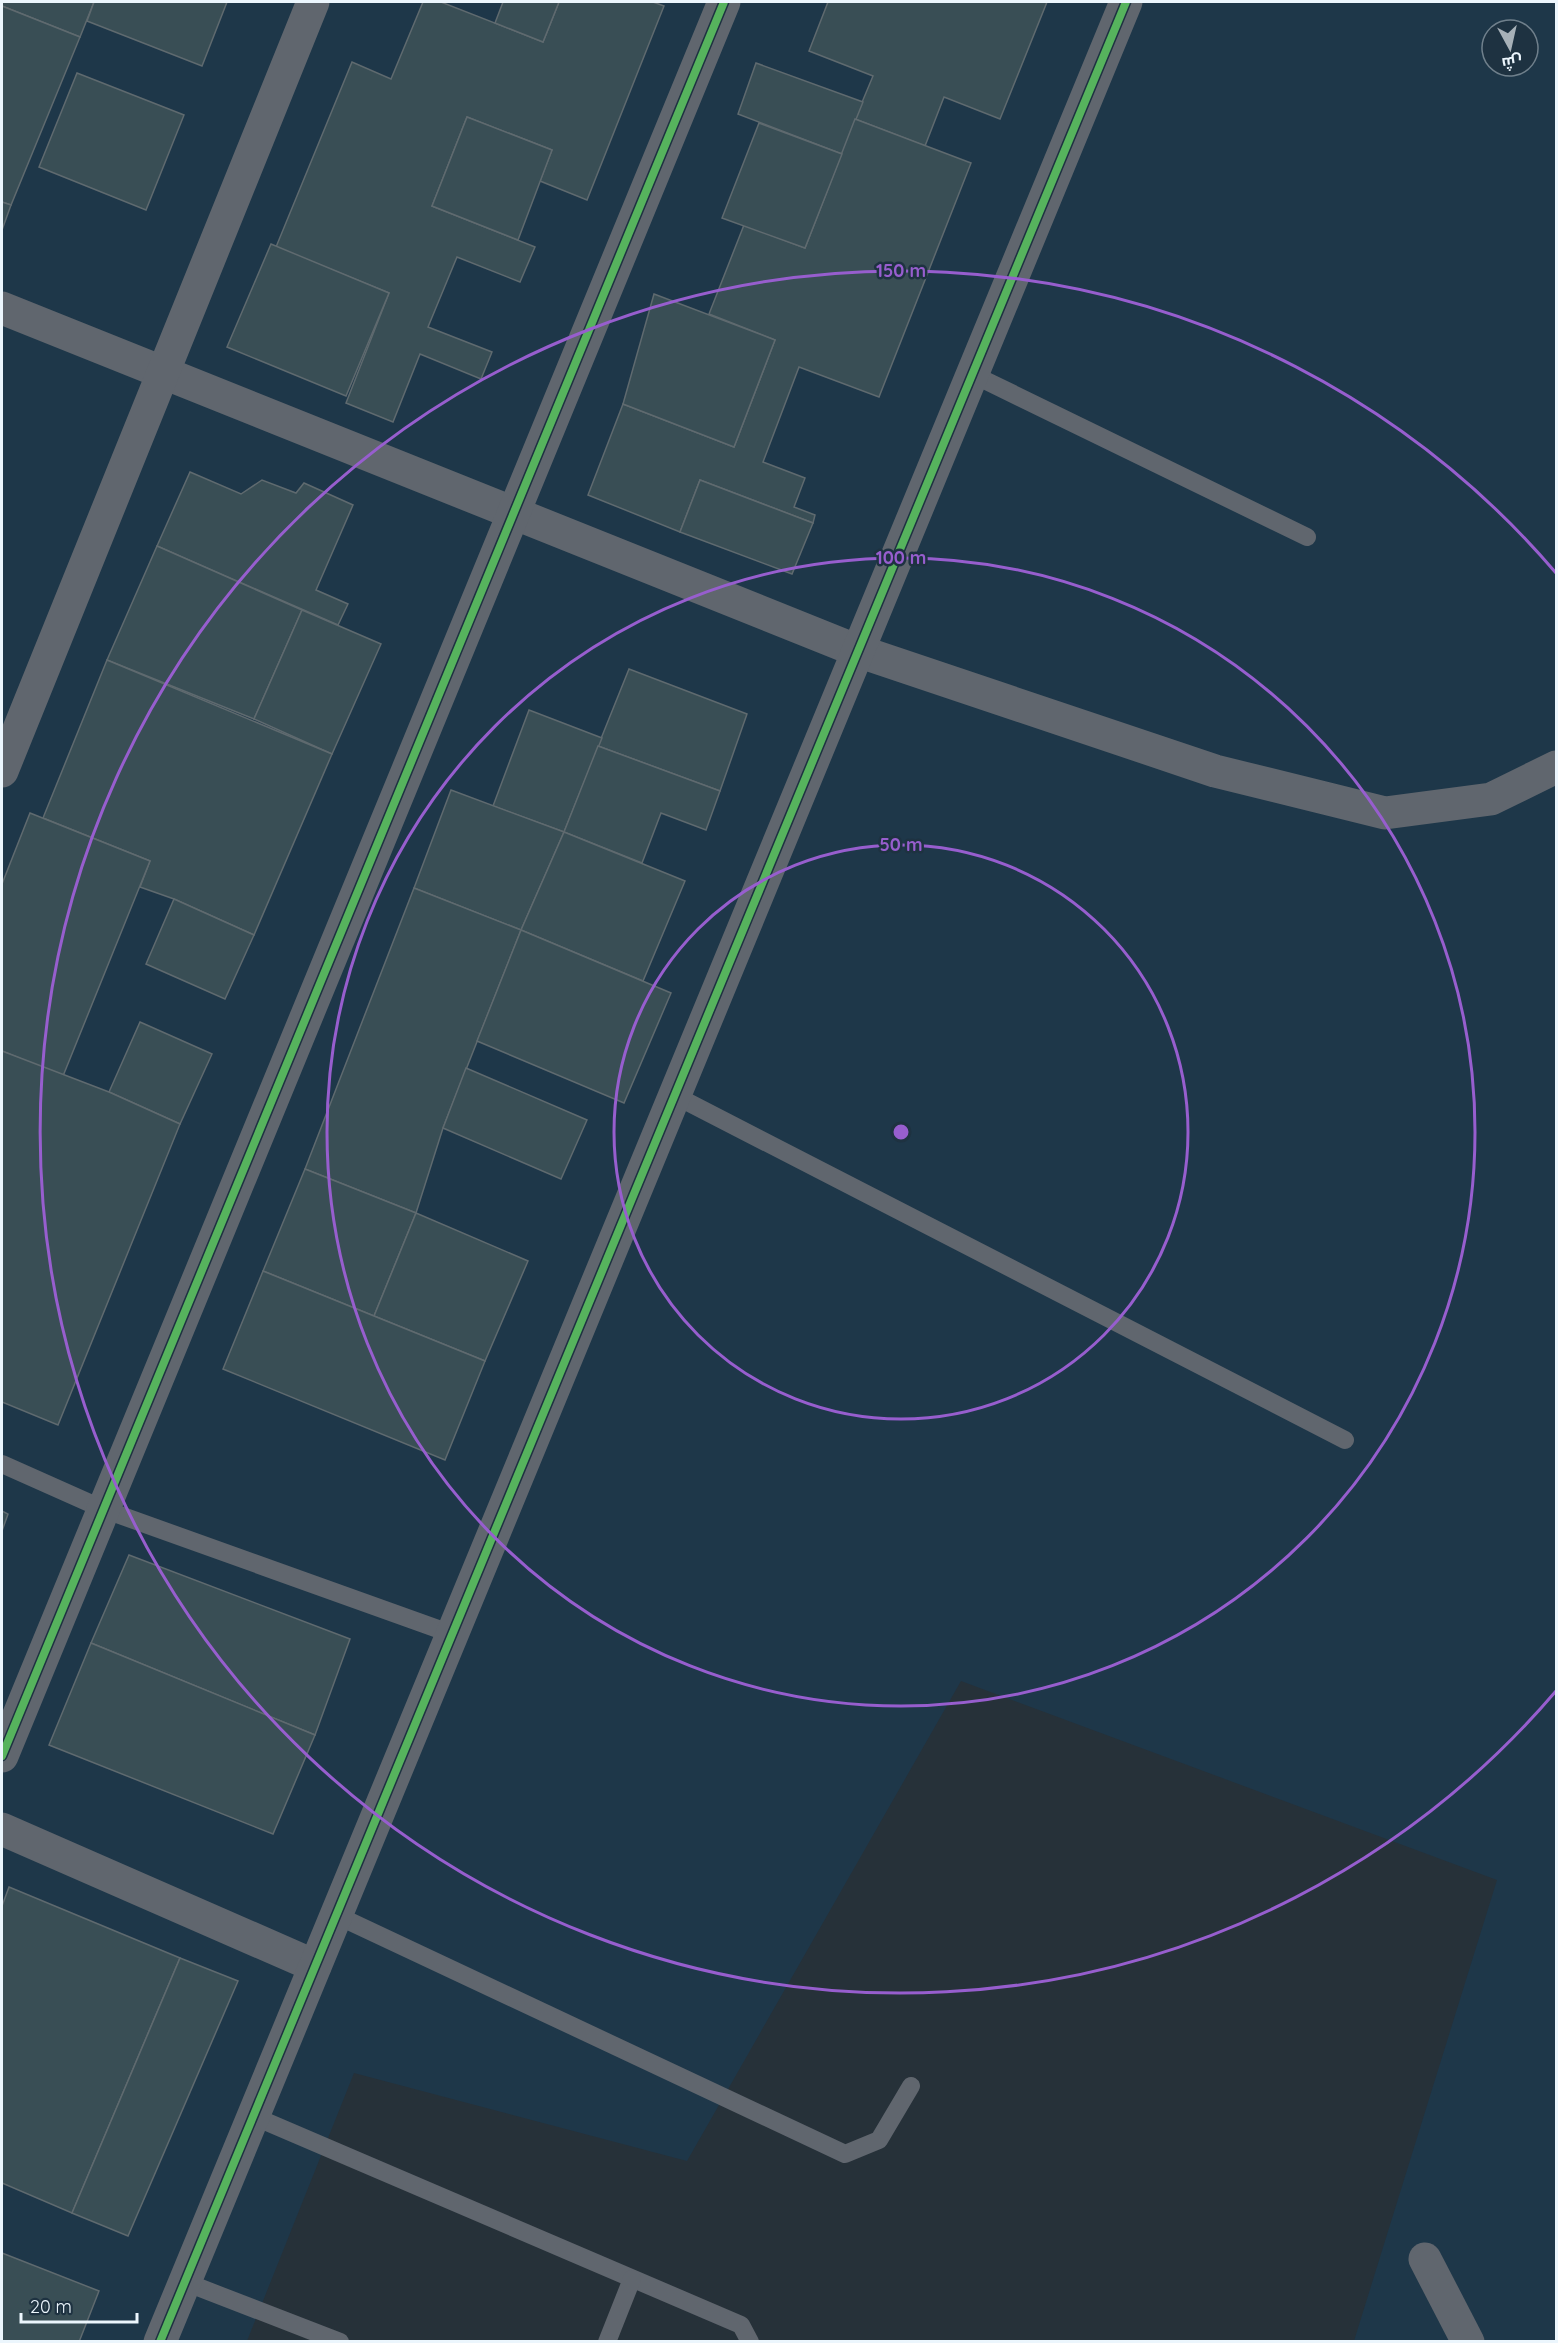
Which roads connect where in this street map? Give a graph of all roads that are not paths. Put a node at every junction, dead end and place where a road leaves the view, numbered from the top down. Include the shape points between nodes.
1 (313, 2) edge
2 (724, 2) edge
3 (1126, 2) edge
4 (2, 308) edge
5 (163, 373) junction
6 (972, 374) junction
7 (513, 513) junction
8 (1307, 537) dead end
9 (858, 651) junction
10 (1557, 767) edge
11 (2, 771) edge
12 (674, 1095) junction
13 (1344, 1440) dead end
14 (2, 1464) edge
15 (103, 1509) junction
16 (452, 1634) junction
17 (2, 1756) edge
18 (2, 1829) edge
19 (336, 1915) junction
20 (315, 1966) junction
21 (911, 2086) dead end
22 (253, 2116) junction
23 (1425, 2259) dead end
24 (632, 2279) junction
25 (185, 2282) junction
26 (160, 2342) edge
27 (340, 2342) edge
28 (607, 2342) edge
29 (750, 2342) edge
30 (1468, 2342) edge

1 - 5 street
2 - 7 street
3 - 6 street
4 - 5 street
5 - 7 street
5 - 11 street
6 - 8 lane
6 - 9 street
7 - 9 street
7 - 15 street
9 - 10 street via 1215,771 1385,813 1491,798
9 - 12 street
12 - 13 lane
12 - 16 street
14 - 15 lane
15 - 16 lane
15 - 17 street
16 - 19 street
18 - 20 street
19 - 20 street
19 - 21 lane via 845,2154 879,2140
20 - 22 street
22 - 24 lane
22 - 25 street
23 - 30 street
24 - 28 lane
24 - 29 lane via 741,2325
25 - 26 street
25 - 27 lane

